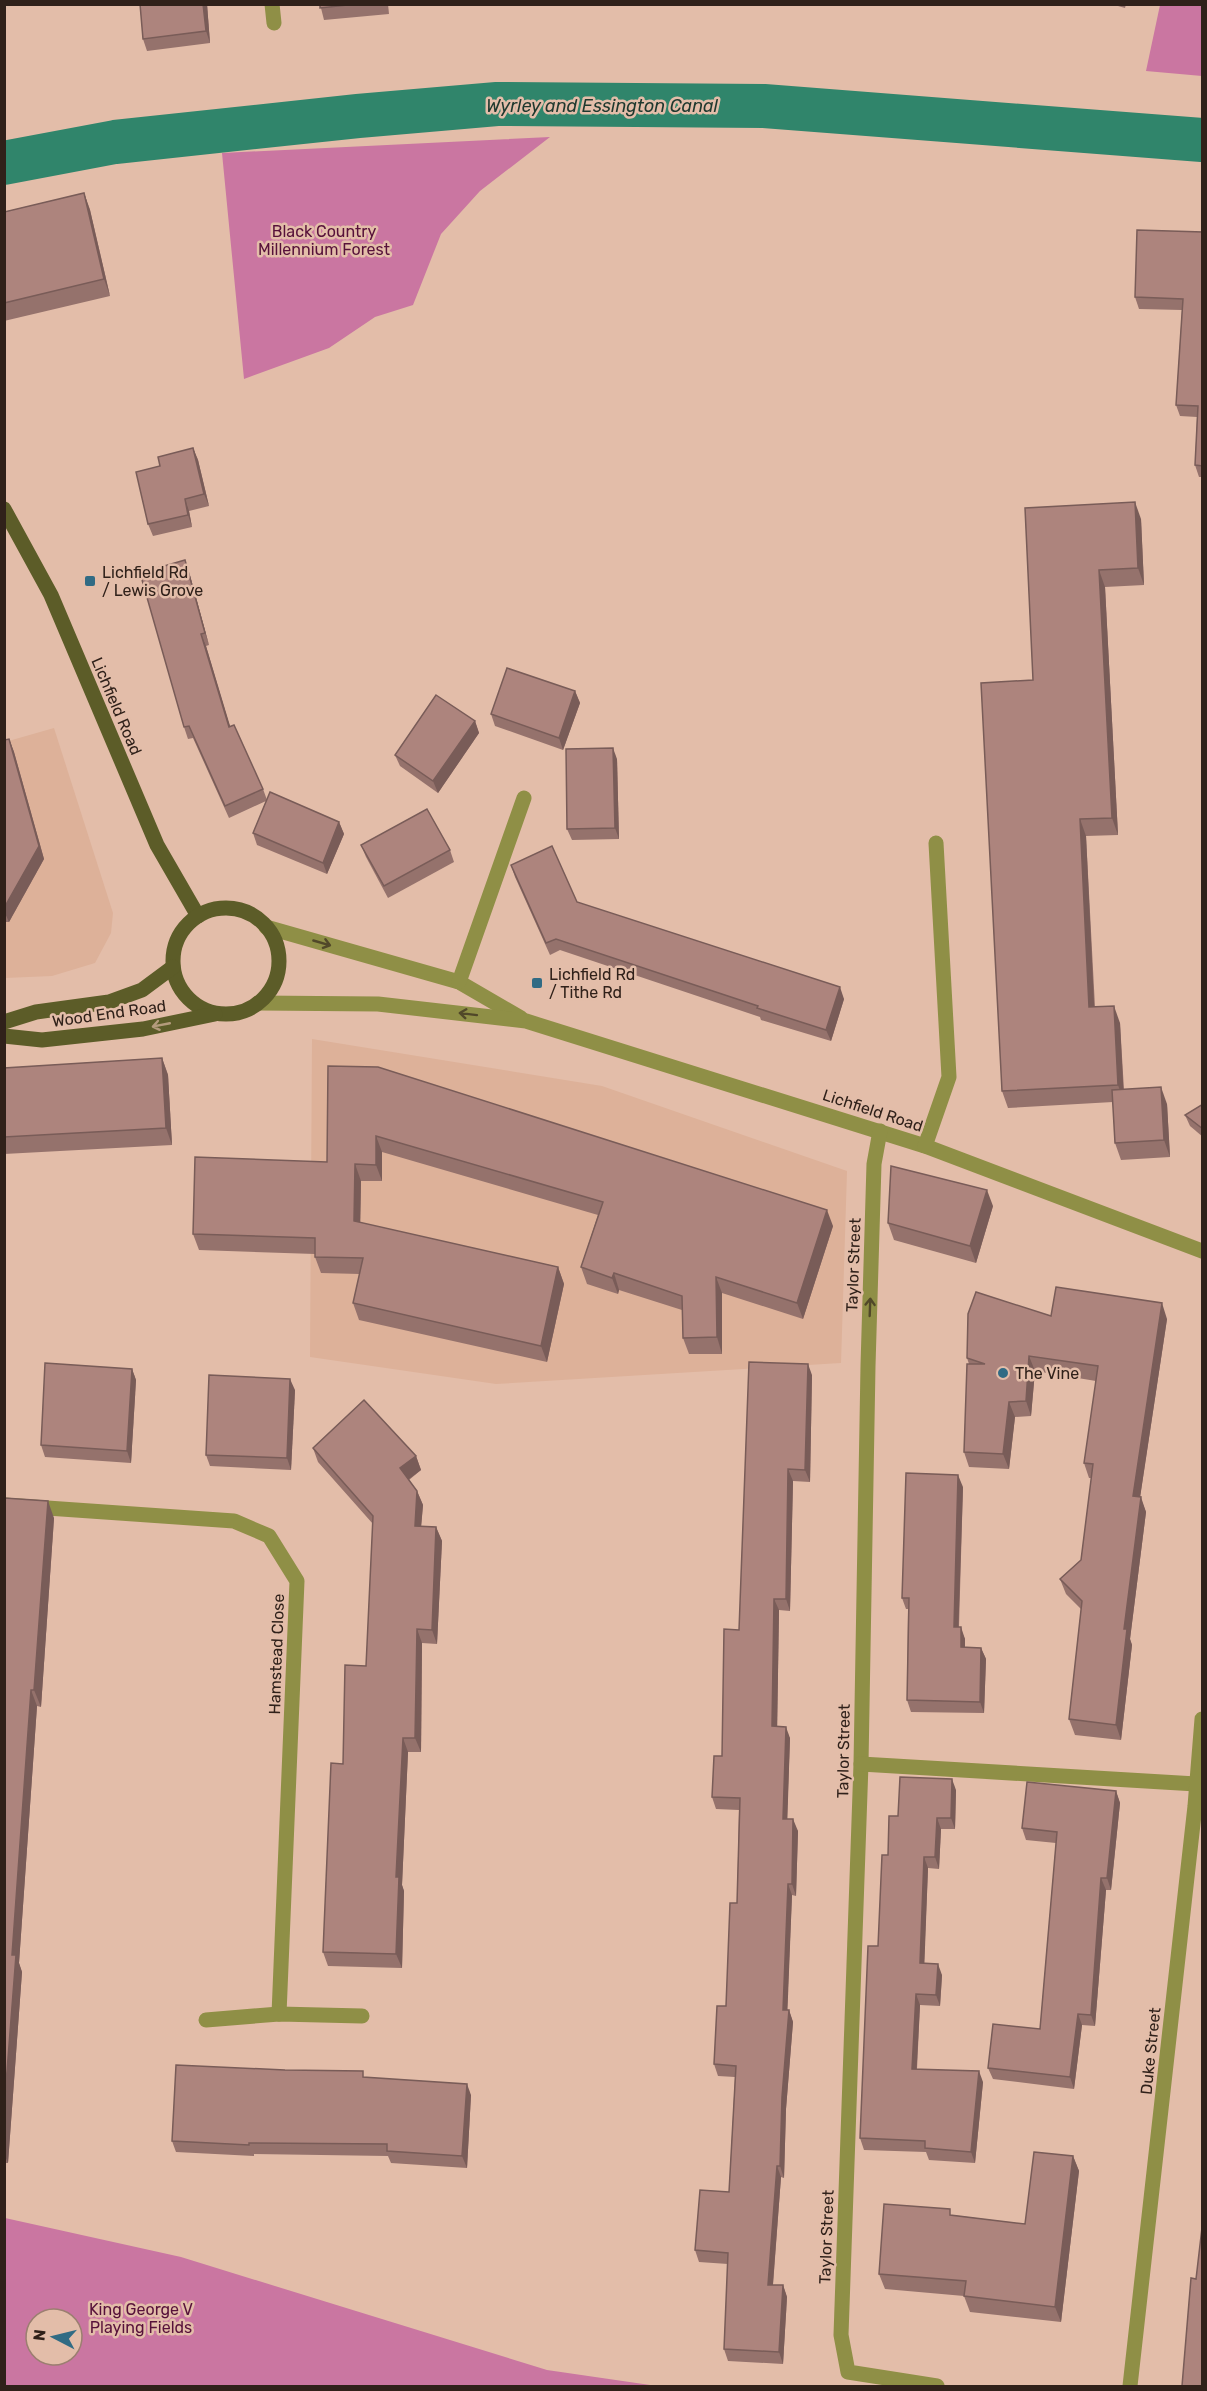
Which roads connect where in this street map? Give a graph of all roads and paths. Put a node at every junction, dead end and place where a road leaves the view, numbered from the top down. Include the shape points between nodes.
1 (272, 4) edge
2 (274, 23) dead end
3 (4, 509) edge
4 (524, 798) dead end
5 (936, 843) dead end
6 (198, 916) junction
7 (266, 927) junction
8 (173, 967) junction
9 (459, 982) junction
10 (258, 1003) junction
11 (218, 1014) junction
12 (526, 1021) junction
13 (4, 1022) edge
14 (4, 1036) edge
15 (880, 1131) junction
16 (925, 1146) junction
17 (1203, 1251) edge
18 (4, 1506) edge
19 (1203, 1719) edge
20 (861, 1764) junction
21 (1196, 1784) junction
22 (1199, 1806) edge
23 (279, 2014) junction
24 (362, 2016) dead end
25 (206, 2020) dead end
26 (937, 2386) edge
27 (1130, 2386) edge

1 - 2 street
3 - 6 main road, Lichfield Road via 51,595 158,845
4 - 9 street
5 - 16 street via 949,1077
6 - 7 main road via 224,908 239,910
6 - 8 main road via 178,938
7 -> 9 street, Lichfield Road
7 - 10 main road via 275,942 278,974
8 - 11 main road via 180,989 189,999
8 - 13 main road, Wood End Road via 142,990 109,1002 36,1012
9 - 12 street, Lichfield Road
10 - 11 main road via 233,1014
12 -> 10 street, Lichfield Road via 378,1004
11 -> 14 main road, Wood End Road via 142,1029 42,1040
12 - 15 street, Lichfield Road
15 - 16 street, Lichfield Road
20 -> 15 street, Taylor Street via 874,1164
16 - 17 street, Lichfield Road
18 - 23 street, Hamstead Close via 234,1521 269,1536 297,1581
19 - 21 street, Duke Street
20 - 21 street
20 - 26 street, Taylor Street via 841,2335 848,2372
21 - 22 street, Duke Street
22 - 27 street, Duke Street
23 - 24 street
23 - 25 street

